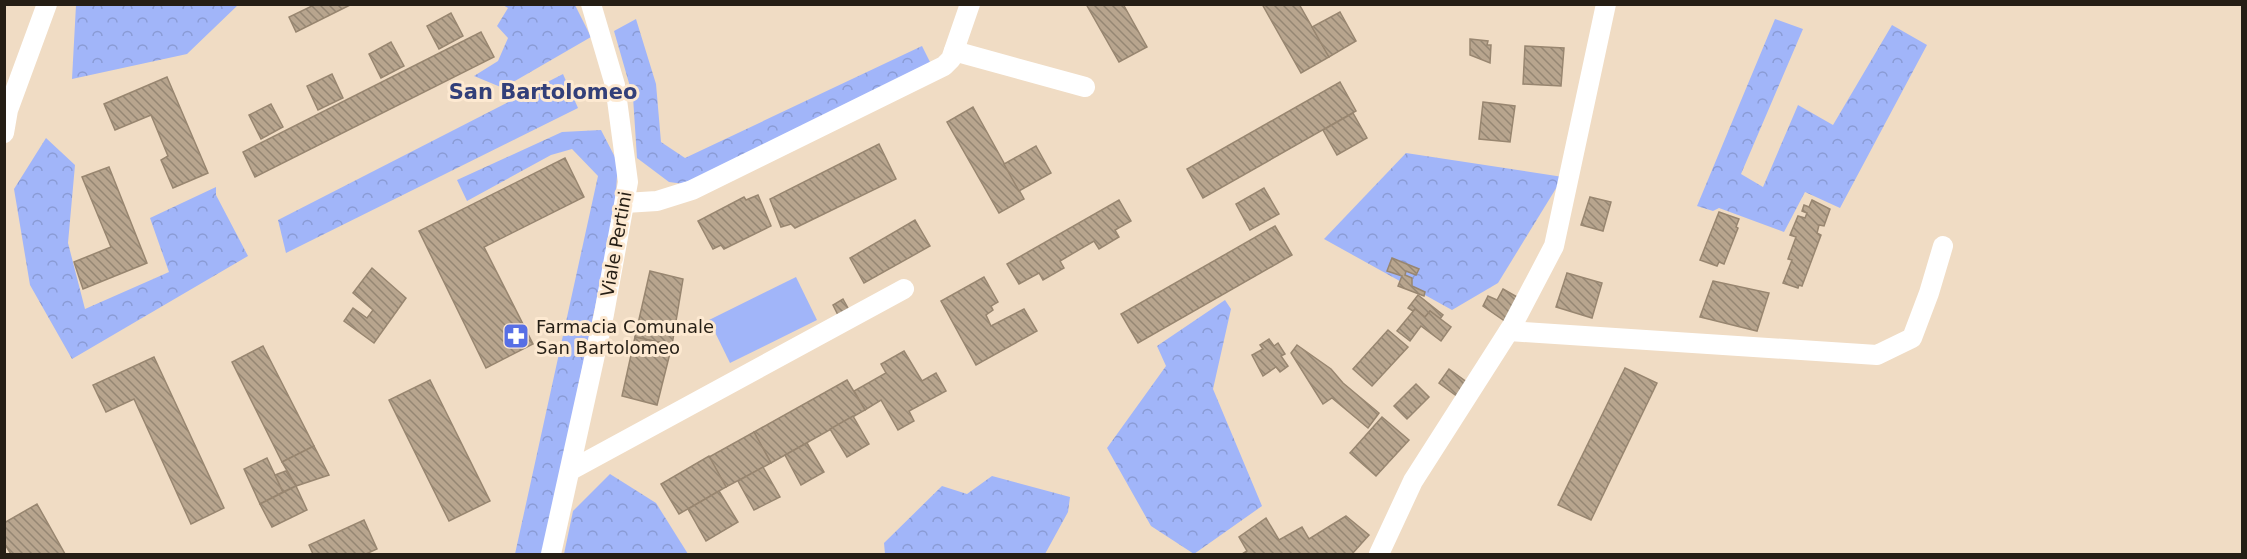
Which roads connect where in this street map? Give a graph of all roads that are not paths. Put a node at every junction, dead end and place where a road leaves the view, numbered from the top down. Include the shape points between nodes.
1 (47, 4) edge
2 (591, 4) edge
3 (970, 4) edge
4 (1606, 4) edge
5 (954, 51) junction
6 (1085, 87) dead end
7 (4, 133) edge
8 (625, 203) junction
9 (1943, 246) dead end
10 (904, 289) dead end
11 (1509, 332) junction
12 (570, 470) junction
13 (551, 555) edge
14 (1379, 555) edge

1 - 7 street via 8,110
2 - 8 street, Viale Pertini via 617,94 626,161
3 - 5 street
4 - 11 street via 1554,246
5 - 6 street
5 - 8 street via 944,66 692,190 657,201
8 - 12 street, Viale Pertini
9 - 11 street via 1912,338 1877,355
10 - 12 street
11 - 14 street via 1413,481
12 - 13 street, Viale Pertini

